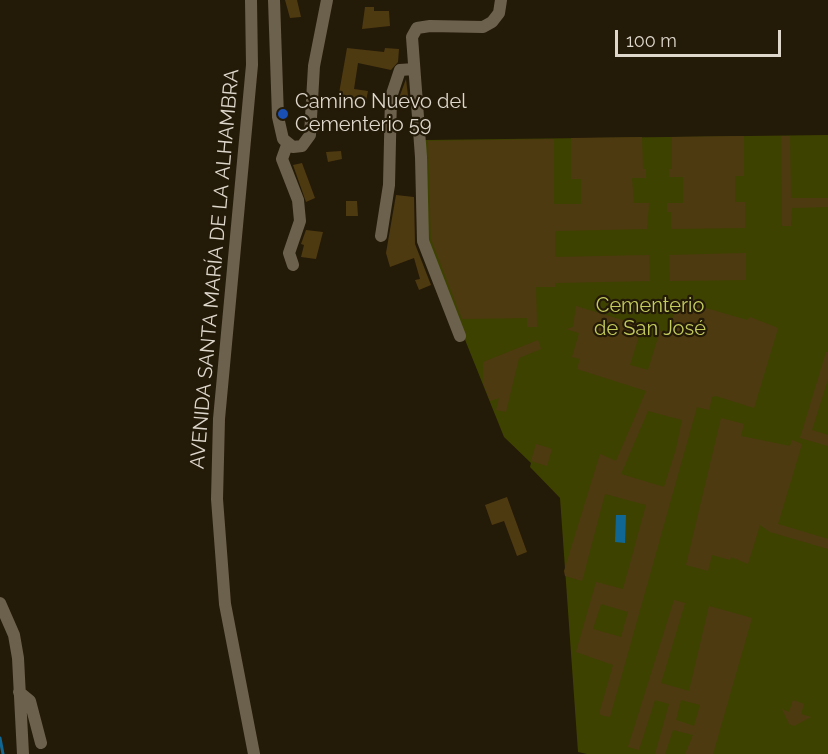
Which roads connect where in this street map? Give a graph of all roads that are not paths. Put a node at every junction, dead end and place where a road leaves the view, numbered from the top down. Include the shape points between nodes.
1 (251, 0) edge
2 (274, 0) edge
3 (327, 0) edge
4 (501, 0) edge
5 (414, 69) junction
6 (287, 145) junction
7 (381, 236) dead end
8 (293, 265) dead end
9 (460, 336) dead end
10 (0, 603) edge
11 (19, 692) junction
12 (41, 743) dead end
13 (23, 754) edge
14 (254, 754) edge

1 - 14 street, AVENIDA SANTA MARÍA DE LA ALHAMBRA via 251,72 219,418 217,499 225,604
2 - 6 street via 278,117
3 - 6 street via 314,66 310,135 302,146
4 - 5 street via 499,13 483,27 417,28 412,37
5 - 7 street via 399,70 391,97 389,185
5 - 9 street via 423,241
6 - 8 street via 282,159 298,200 300,221 289,253
10 - 11 street via 14,635
11 - 12 street via 30,701
11 - 13 street

